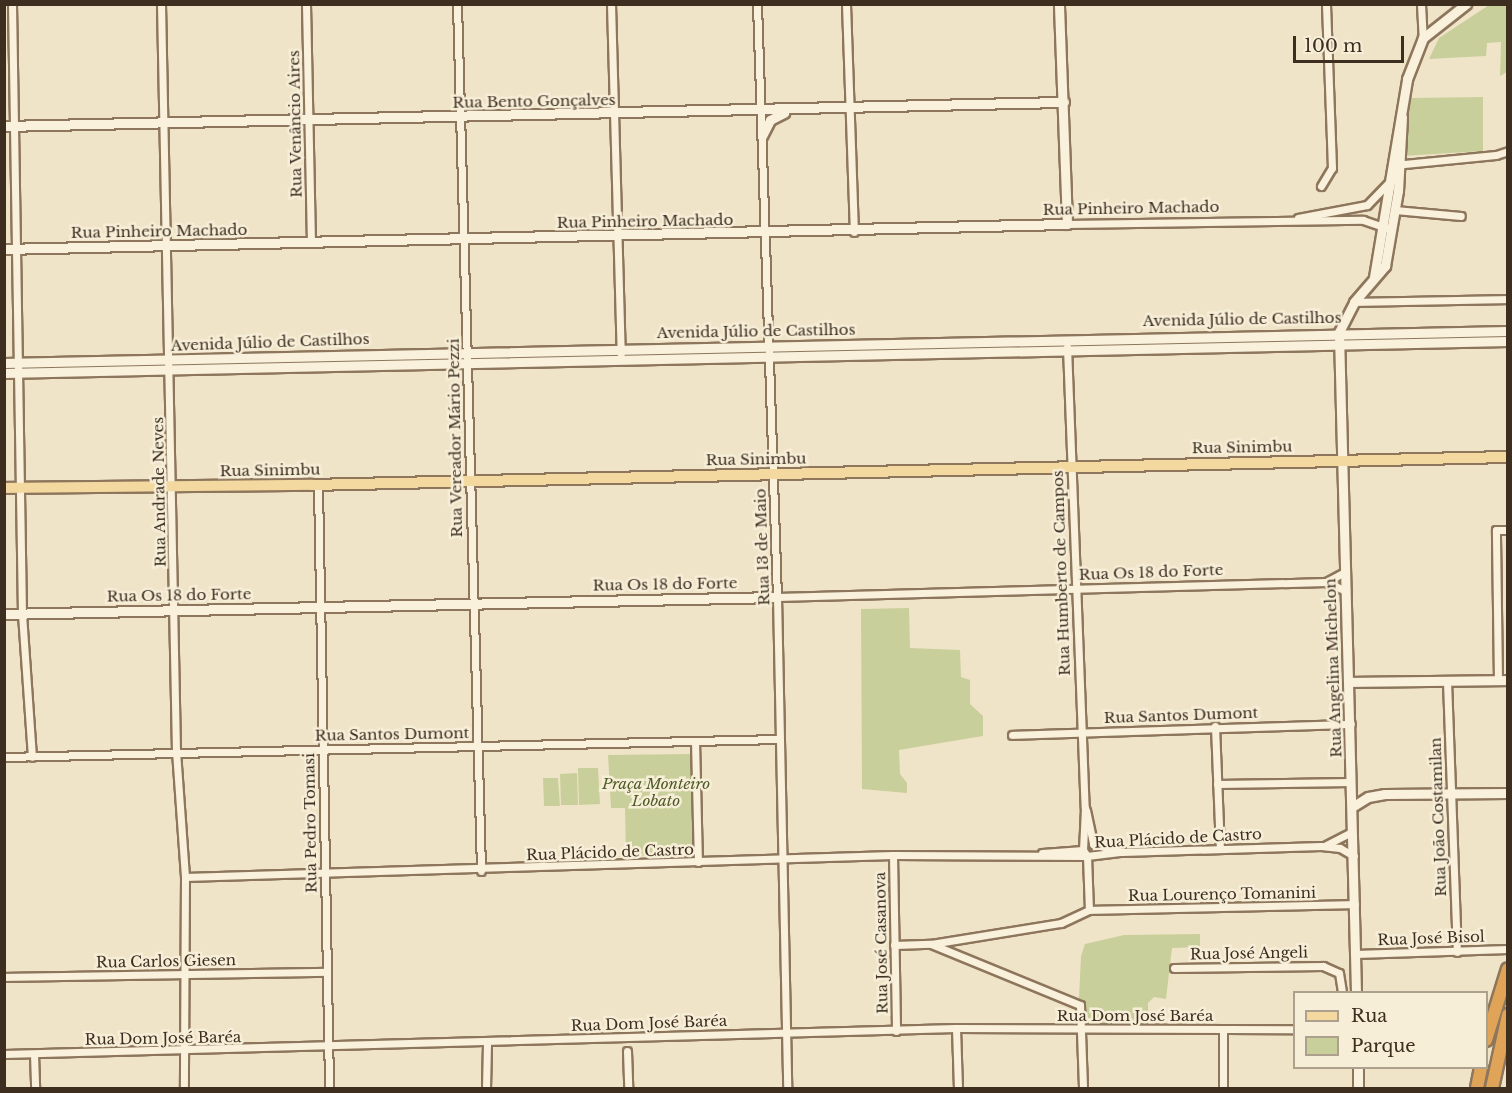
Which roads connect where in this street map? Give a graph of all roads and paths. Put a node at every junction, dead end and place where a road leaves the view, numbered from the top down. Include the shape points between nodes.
1 (12, 4) edge
2 (161, 4) edge
3 (306, 4) edge
4 (457, 4) edge
5 (611, 4) edge
6 (757, 4) edge
7 (846, 4) edge
8 (1059, 4) edge
9 (1326, 4) edge
10 (1421, 4) edge
11 (1466, 4) edge
12 (1423, 38) junction
13 (1064, 102) junction
14 (850, 110) junction
15 (761, 111) junction
16 (789, 111) junction
17 (615, 114) junction
18 (461, 117) junction
19 (309, 120) junction
20 (165, 123) junction
21 (9, 126) edge
22 (762, 136) junction
23 (1508, 151) edge
24 (1397, 165) junction
25 (1389, 182) junction
26 (1321, 186) dead end
27 (1395, 210) junction
28 (1461, 216) dead end
29 (1286, 221) junction
30 (1067, 224) junction
31 (1385, 226) junction
32 (854, 232) junction
33 (765, 234) junction
34 (618, 237) junction
35 (1392, 239) junction
36 (465, 240) junction
37 (311, 243) junction
38 (166, 245) junction
39 (18, 248) junction
40 (4, 249) edge
41 (1374, 279) junction
42 (1508, 299) edge
43 (1354, 302) junction
44 (1508, 331) edge
45 (1340, 332) junction
46 (1067, 338) junction
47 (1508, 341) edge
48 (1339, 343) junction
49 (769, 347) junction
50 (662, 348) junction
51 (693, 348) junction
52 (728, 348) junction
53 (621, 349) junction
54 (1067, 349) junction
55 (545, 350) junction
56 (578, 350) junction
57 (466, 351) junction
58 (510, 351) junction
59 (422, 353) junction
60 (385, 354) junction
61 (693, 358) junction
62 (729, 358) junction
63 (769, 358) junction
64 (621, 359) junction
65 (663, 359) junction
66 (351, 360) junction
67 (578, 360) junction
68 (510, 361) junction
69 (545, 361) junction
70 (466, 362) junction
71 (4, 363) edge
72 (18, 363) junction
73 (422, 363) junction
74 (386, 364) junction
75 (169, 365) junction
76 (59, 367) junction
77 (4, 374) edge
78 (18, 374) junction
79 (1508, 457) edge
80 (1343, 460) junction
81 (1072, 466) junction
82 (773, 473) junction
83 (469, 481) junction
84 (318, 485) junction
85 (173, 486) junction
86 (4, 488) edge
87 (20, 488) junction
88 (1508, 530) edge
89 (1345, 572) junction
90 (1326, 582) junction
91 (1077, 589) junction
92 (1346, 591) junction
93 (777, 597) junction
94 (1499, 599) junction
95 (1508, 599) edge
96 (472, 603) junction
97 (319, 607) junction
98 (174, 610) junction
99 (4, 614) edge
100 (22, 614) junction
101 (1503, 680) edge
102 (1447, 681) junction
103 (1349, 682) junction
104 (1351, 724) junction
105 (1215, 726) junction
106 (1082, 733) junction
107 (1012, 735) dead end
108 (779, 739) junction
109 (695, 741) junction
110 (478, 747) junction
111 (321, 748) junction
112 (176, 751) junction
113 (4, 757) edge
114 (32, 757) junction
115 (1351, 782) junction
116 (1217, 784) junction
117 (1508, 793) edge
118 (1450, 794) junction
119 (1352, 807) junction
120 (1085, 808) junction
121 (1352, 832) junction
122 (1321, 846) junction
123 (1220, 849) junction
124 (1122, 852) junction
125 (1085, 853) junction
126 (893, 855) junction
127 (1354, 856) junction
128 (782, 859) junction
129 (698, 862) junction
130 (481, 871) junction
131 (324, 873) junction
132 (185, 877) junction
133 (1355, 904) junction
134 (1089, 910) junction
135 (931, 944) junction
136 (894, 945) junction
137 (1508, 949) edge
138 (1457, 951) junction
139 (1355, 954) junction
140 (1174, 968) dead end
141 (1508, 969) edge
142 (327, 972) junction
143 (186, 975) junction
144 (4, 977) edge
145 (1342, 991) edge
146 (1356, 991) edge
147 (1508, 1015) edge
148 (956, 1028) junction
149 (1293, 1029) edge
150 (1223, 1030) junction
151 (896, 1031) junction
152 (1082, 1031) junction
153 (786, 1033) junction
154 (1488, 1034) edge
155 (488, 1044) junction
156 (328, 1048) junction
157 (627, 1051) dead end
158 (185, 1052) junction
159 (4, 1054) edge
160 (34, 1054) junction
161 (1358, 1069) edge
162 (1481, 1069) edge
163 (1477, 1088) edge
164 (35, 1089) edge
165 (184, 1089) edge
166 (329, 1089) edge
167 (486, 1089) edge
168 (628, 1089) edge
169 (787, 1089) edge
170 (958, 1089) edge
171 (1083, 1089) edge
172 (1223, 1089) edge
173 (1358, 1089) edge
174 (1492, 1089) edge

1 - 21 street
2 - 20 street, Rua Andrade Neves
3 - 19 street, Rua Venâncio Aires
4 - 18 street, Rua Vereador Mário Pezzi
5 - 17 street
6 - 15 street, Rua 13 de Maio
7 - 14 street
8 - 13 street
9 - 26 street via 1332,168
10 - 12 street
11 - 12 street
12 - 24 street via 1407,79
13 - 14 street, Rua Bento Gonçalves
13 - 30 street
14 - 16 street, Rua Bento Gonçalves
14 - 32 street
15 - 16 street, Rua Bento Gonçalves
15 - 17 street, Rua Bento Gonçalves
15 - 22 street, Rua 13 de Maio
16 - 22 street via 770,120
17 - 18 street, Rua Bento Gonçalves
17 - 34 street
18 - 19 street, Rua Bento Gonçalves
18 - 36 street, Rua Vereador Mário Pezzi
19 - 20 street, Rua Bento Gonçalves
19 - 37 street, Rua Venâncio Aires
20 - 21 street, Rua Bento Gonçalves
20 - 38 street, Rua Andrade Neves
21 - 39 street
22 - 33 street, Rua 13 de Maio
23 - 24 street
24 - 25 street
24 - 27 street, Rua Angelina Michelon
25 - 29 street, Rua Pinheiro Machado via 1367,205
25 - 31 street
27 - 28 street
27 - 35 street, Rua Angelina Michelon
29 - 30 street, Rua Pinheiro Machado
29 - 31 street, Rua Pinheiro Machado via 1363,220
30 - 32 street, Rua Pinheiro Machado
31 - 35 street
31 - 41 street
32 - 33 street, Rua Pinheiro Machado
33 - 34 street, Rua Pinheiro Machado
33 - 49 street, Rua 13 de Maio
34 - 36 street, Rua Pinheiro Machado
34 - 53 street
35 - 41 street, Rua Angelina Michelon via 1385,266
36 - 37 street, Rua Pinheiro Machado
36 - 57 street, Rua Vereador Mário Pezzi
37 - 38 street, Rua Pinheiro Machado
38 - 39 street, Rua Pinheiro Machado
38 - 75 street, Rua Andrade Neves
39 - 40 street, Rua Pinheiro Machado
39 - 72 street
41 - 43 street, Rua Angelina Michelon
42 - 43 street
43 - 45 street, Rua Angelina Michelon
44 - 45 street, Avenida Júlio de Castilhos
45 - 46 street, Avenida Júlio de Castilhos
45 - 48 street, Rua Angelina Michelon
46 - 49 street, Avenida Júlio de Castilhos
46 - 54 street, Rua Humberto de Campos
47 - 48 street, Avenida Júlio de Castilhos
48 - 54 street, Avenida Júlio de Castilhos
48 - 80 street, Rua Angelina Michelon
49 - 52 street, Avenida Júlio de Castilhos
49 - 63 street, Rua 13 de Maio
50 - 51 street, Avenida Júlio de Castilhos
50 - 53 street, Avenida Júlio de Castilhos
50 - 65 street
51 - 52 street, Avenida Júlio de Castilhos
51 - 61 street
52 - 62 street
53 - 56 street, Avenida Júlio de Castilhos
53 - 64 street
54 - 63 street, Avenida Júlio de Castilhos
54 - 81 street, Rua Humberto de Campos
55 - 56 street, Avenida Júlio de Castilhos
55 - 58 street, Avenida Júlio de Castilhos
55 - 69 street
56 - 67 street
57 - 58 street, Avenida Júlio de Castilhos
57 - 59 street, Avenida Júlio de Castilhos
57 - 70 street, Rua Vereador Mário Pezzi
58 - 68 street
59 - 60 street, Avenida Júlio de Castilhos
59 - 73 street
60 - 66 street, Avenida Júlio de Castilhos
60 - 74 street
61 - 62 street, Avenida Júlio de Castilhos
61 - 65 street, Avenida Júlio de Castilhos
62 - 63 street, Avenida Júlio de Castilhos
63 - 82 street, Rua 13 de Maio
64 - 65 street, Avenida Júlio de Castilhos
64 - 67 street, Avenida Júlio de Castilhos
66 - 74 street, Avenida Júlio de Castilhos
66 - 75 street, Avenida Júlio de Castilhos
67 - 69 street, Avenida Júlio de Castilhos
68 - 69 street, Avenida Júlio de Castilhos
68 - 70 street, Avenida Júlio de Castilhos
70 - 73 street, Avenida Júlio de Castilhos
70 - 83 street, Rua Vereador Mário Pezzi
71 - 72 street, Avenida Júlio de Castilhos
72 - 76 street, Avenida Júlio de Castilhos
72 - 78 street
73 - 74 street, Avenida Júlio de Castilhos
75 - 76 street, Avenida Júlio de Castilhos
75 - 85 street, Rua Andrade Neves
76 - 78 street, Avenida Júlio de Castilhos
77 - 78 street, Avenida Júlio de Castilhos
78 - 87 street
79 - 80 main road, Rua Sinimbu
80 - 81 main road, Rua Sinimbu
80 - 89 street, Rua Angelina Michelon
81 - 82 main road, Rua Sinimbu
81 - 91 street, Rua Humberto de Campos
82 - 83 main road, Rua Sinimbu
82 - 93 street, Rua 13 de Maio
83 - 84 main road, Rua Sinimbu
83 - 96 street, Rua Vereador Mário Pezzi
84 - 85 main road, Rua Sinimbu
84 - 97 street, Rua Pedro Tomasi
85 - 87 main road, Rua Sinimbu
85 - 98 street, Rua Andrade Neves
86 - 87 main road, Rua Sinimbu
87 - 100 street
88 - 94 street via 1496,530
89 - 90 street, Rua Os 18 do Forte
89 - 92 street, Rua Angelina Michelon
90 - 91 street, Rua Os 18 do Forte
90 - 92 street, Rua Os 18 do Forte
91 - 93 street, Rua Os 18 do Forte
91 - 106 street, Rua Humberto de Campos
92 - 103 street, Rua Angelina Michelon
93 - 96 street, Rua Os 18 do Forte
93 - 108 street, Rua 13 de Maio
94 - 95 street
94 - 101 street
96 - 97 street, Rua Os 18 do Forte
96 - 110 street, Rua Vereador Mário Pezzi
97 - 98 street, Rua Os 18 do Forte
97 - 111 street, Rua Pedro Tomasi
98 - 100 street, Rua Os 18 do Forte
98 - 112 street, Rua Andrade Neves
99 - 100 street, Rua Os 18 do Forte
100 - 114 street
101 - 102 street
102 - 103 street
102 - 118 street, Rua João Costamilan
103 - 104 street, Rua Angelina Michelon
104 - 105 street, Rua Santos Dumont
104 - 115 street, Rua Angelina Michelon
105 - 106 street, Rua Santos Dumont
105 - 116 street
106 - 107 street, Rua Santos Dumont
106 - 120 street, Rua Humberto de Campos
108 - 109 street, Rua Santos Dumont
108 - 128 street, Rua 13 de Maio
109 - 110 street, Rua Santos Dumont
109 - 129 street
110 - 111 street, Rua Santos Dumont
110 - 130 street, Rua Vereador Mário Pezzi
111 - 112 street, Rua Santos Dumont
111 - 131 street, Rua Pedro Tomasi
112 - 114 street, Rua Santos Dumont
112 - 132 street, Rua Andrade Neves
113 - 114 street, Rua Santos Dumont
115 - 116 street
115 - 119 street, Rua Angelina Michelon
116 - 123 street
117 - 118 street
118 - 119 street via 1385,794 1368,797
118 - 138 street, Rua João Costamilan
119 - 121 street, Rua Angelina Michelon
120 - 124 street, Rua Humberto de Campos via 1093,844
120 - 125 street, Rua Humberto de Campos
121 - 122 street, Rua Plácido de Castro via 1338,842
121 - 127 street, Rua Angelina Michelon
122 - 123 street, Rua Plácido de Castro
122 - 127 street, Rua Plácido de Castro via 1340,848
123 - 124 street, Rua Plácido de Castro
124 - 125 street, Rua Plácido de Castro
125 - 126 street, Rua Plácido de Castro
125 - 134 street, Rua Humberto de Campos
126 - 128 street, Rua Plácido de Castro
126 - 136 street, Rua José Casanova
127 - 133 street, Rua Angelina Michelon
128 - 129 street, Rua Plácido de Castro
128 - 153 street, Rua 13 de Maio
129 - 130 street, Rua Plácido de Castro
130 - 131 street, Rua Plácido de Castro
131 - 132 street, Rua Plácido de Castro
131 - 142 street, Rua Pedro Tomasi
132 - 143 street, Rua Andrade Neves
133 - 134 street, Rua Lourenço Tomanini
133 - 139 street, Rua Angelina Michelon
134 - 135 street via 1060,923
135 - 136 street
135 - 152 street via 1075,1001 1082,1010
136 - 151 street, Rua José Casanova
137 - 138 street, Rua José Bisol
138 - 139 street, Rua José Bisol
139 - 146 street, Rua Angelina Michelon
140 - 145 street, Rua José Angeli via 1323,966 1339,973
141 - 154 highway
142 - 143 street, Rua Carlos Giesen
142 - 156 street, Rua Pedro Tomasi
143 - 144 street, Rua Carlos Giesen
143 - 158 street, Rua Andrade Neves
147 - 174 highway
148 - 151 street, Rua Dom José Baréa
148 - 152 street, Rua Dom José Baréa
148 - 170 street
149 - 150 street, Rua Dom José Baréa
150 - 152 street, Rua Dom José Baréa
150 - 172 street
151 - 153 street, Rua Dom José Baréa
152 - 171 street
153 - 155 street, Rua Dom José Baréa
153 - 169 street, Rua 13 de Maio
155 - 156 street, Rua Dom José Baréa
155 - 167 street
156 - 158 street, Rua Dom José Baréa
156 - 166 street, Rua Pedro Tomasi
157 - 168 street
158 - 160 street, Rua Dom José Baréa
158 - 165 street, Rua Andrade Neves
159 - 160 street, Rua Dom José Baréa
160 - 164 street
161 - 173 street
162 - 163 highway

